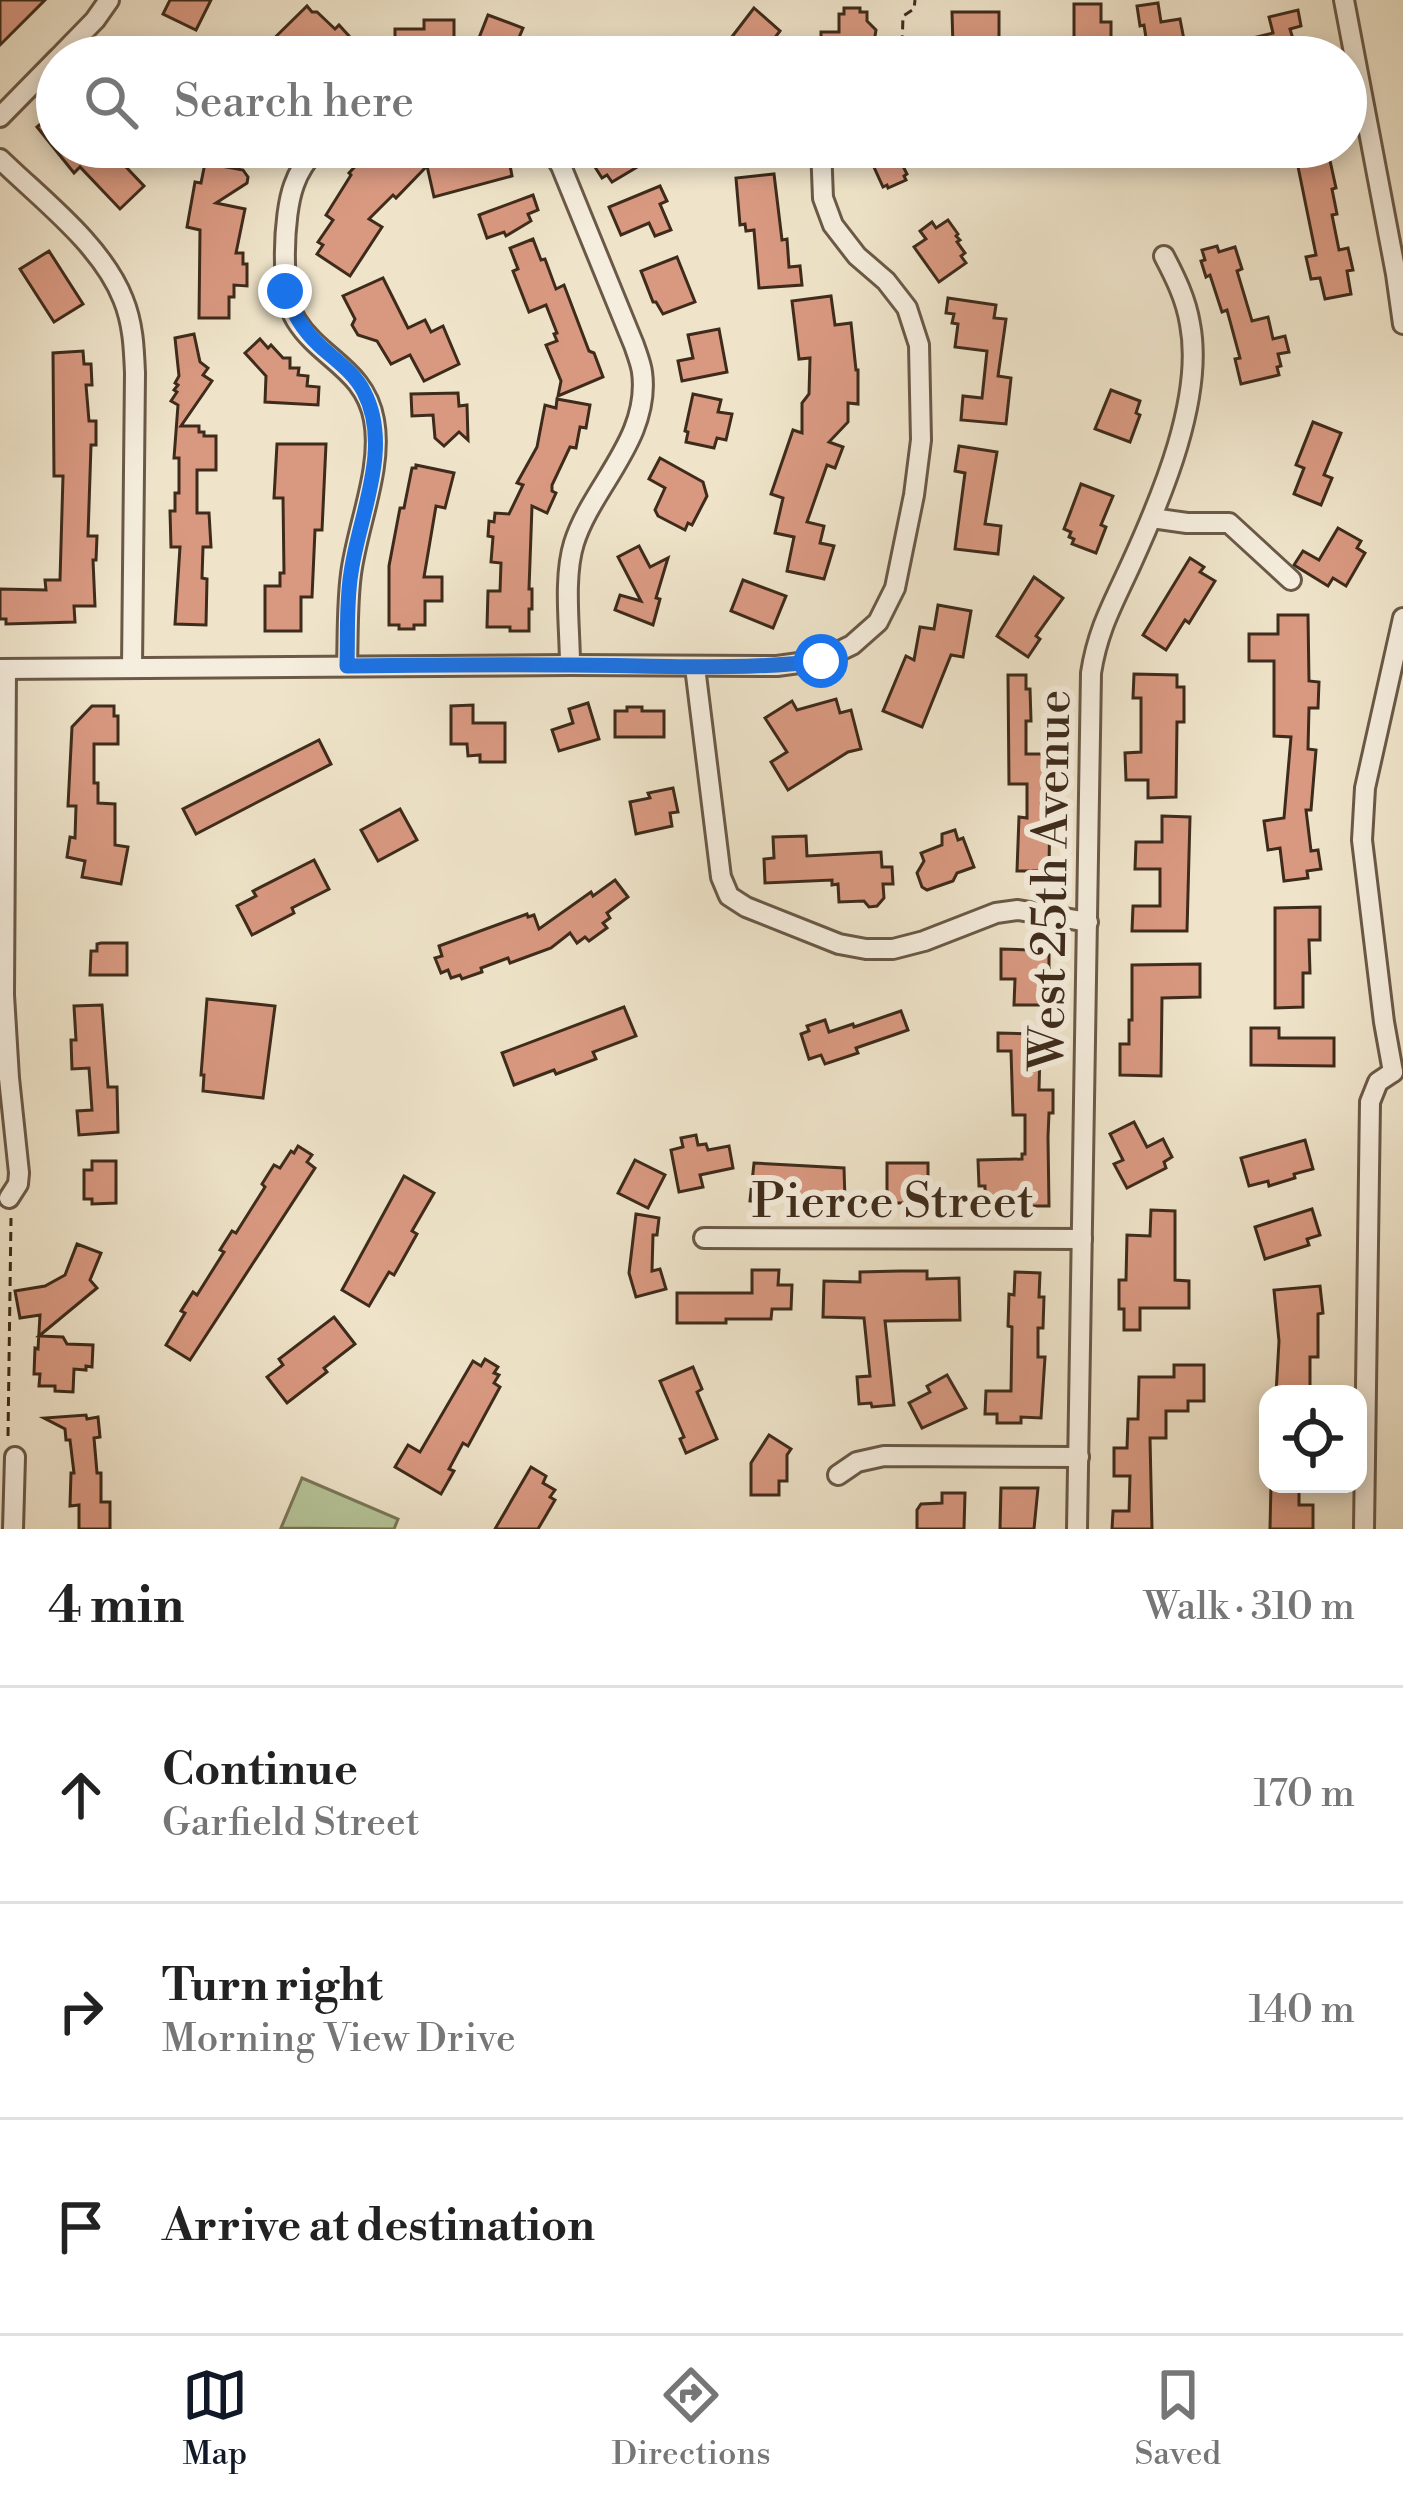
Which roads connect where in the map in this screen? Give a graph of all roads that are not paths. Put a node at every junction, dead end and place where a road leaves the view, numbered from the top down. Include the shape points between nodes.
1 (110, 0) edge
2 (1343, 0) edge
3 (79, 36) edge
4 (1350, 36) edge
5 (36, 80) edge
6 (0, 117) edge
7 (1367, 124) edge
8 (0, 159) edge
9 (301, 168) edge
10 (562, 168) edge
11 (822, 168) edge
12 (1164, 256) dead end
13 (1403, 324) edge
14 (1152, 518) junction
15 (1291, 580) dead end
16 (1403, 618) edge
17 (570, 664) junction
18 (347, 666) junction
19 (695, 667) junction
20 (132, 668) junction
21 (3, 669) edge
22 (1394, 694) edge
23 (1088, 922) junction
24 (1398, 1071) edge
25 (9, 1198) road end
26 (704, 1238) dead end
27 (1082, 1239) junction
28 (15, 1457) road end
29 (1079, 1457) junction
30 (838, 1475) dead end
31 (13, 1529) edge
32 (1077, 1529) edge
33 (1364, 1529) edge

1 - 3 street
2 - 4 street
5 - 6 street
7 - 13 street
8 - 20 street via 106,266 124,299 135,373
9 - 18 street via 291,191 285,291 296,321 347,369 374,419 375,454 350,575
10 - 17 street via 642,373 631,437 569,562
11 - 19 street via 833,225 907,308 919,345 921,440 895,589 878,622 821,661
12 - 14 street, West 25th Avenue via 1185,303 1193,351 1183,418
14 - 15 street via 1229,523
14 - 23 street, West 25th Avenue via 1099,630 1093,661
16 - 22 street
17 - 18 street
17 - 19 street
18 - 20 street
19 - 23 street via 721,877 746,908 866,949 893,949 1018,910
20 - 21 street
21 - 25 street via 4,995 19,1172
22 - 24 street via 1365,788 1362,840
23 - 27 street, West 25th Avenue
24 - 33 street via 1378,1082 1370,1102
26 - 27 street, Pierce Street
27 - 29 street, West 25th Avenue
28 - 31 street
29 - 30 street via 884,1456
29 - 32 street, West 25th Avenue

